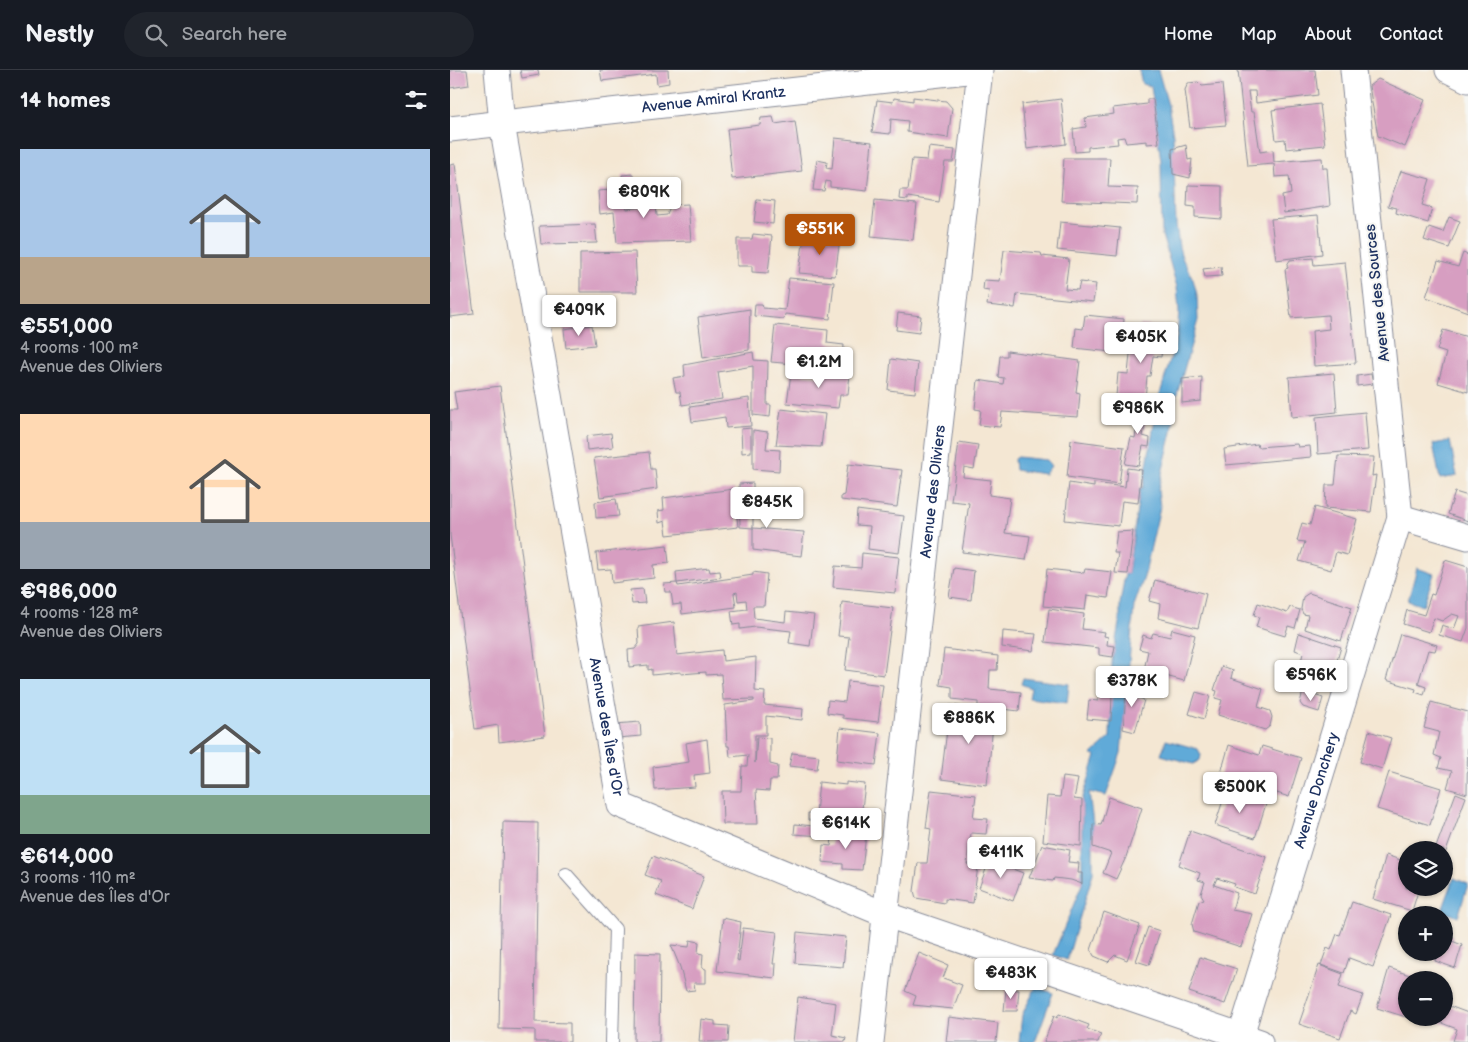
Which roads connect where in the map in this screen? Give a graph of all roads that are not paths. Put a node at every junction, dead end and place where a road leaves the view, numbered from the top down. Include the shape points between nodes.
1 (497, 70) edge
2 (978, 70) edge
3 (1353, 70) edge
4 (1448, 70) edge
5 (1468, 80) edge
6 (502, 124) junction
7 (450, 129) edge
8 (1400, 517) junction
9 (1468, 538) edge
10 (566, 874) dead end
11 (884, 914) junction
12 (1251, 1038) edge
13 (612, 1042) edge
14 (871, 1042) edge

1 - 6 street
2 - 6 street, Avenue Amiral Krantz
2 - 11 street, Avenue des Oliviers
3 - 8 street, Avenue des Sources
4 - 5 street
6 - 7 street, Avenue Amiral Krantz
6 - 11 street, Avenue des Îles d'Or via 620,805
8 - 9 street
8 - 12 street, Avenue Donchery
10 - 13 lane via 615,929
11 - 12 street, Avenue des Îles d'Or
11 - 14 street, Avenue des Oliviers

